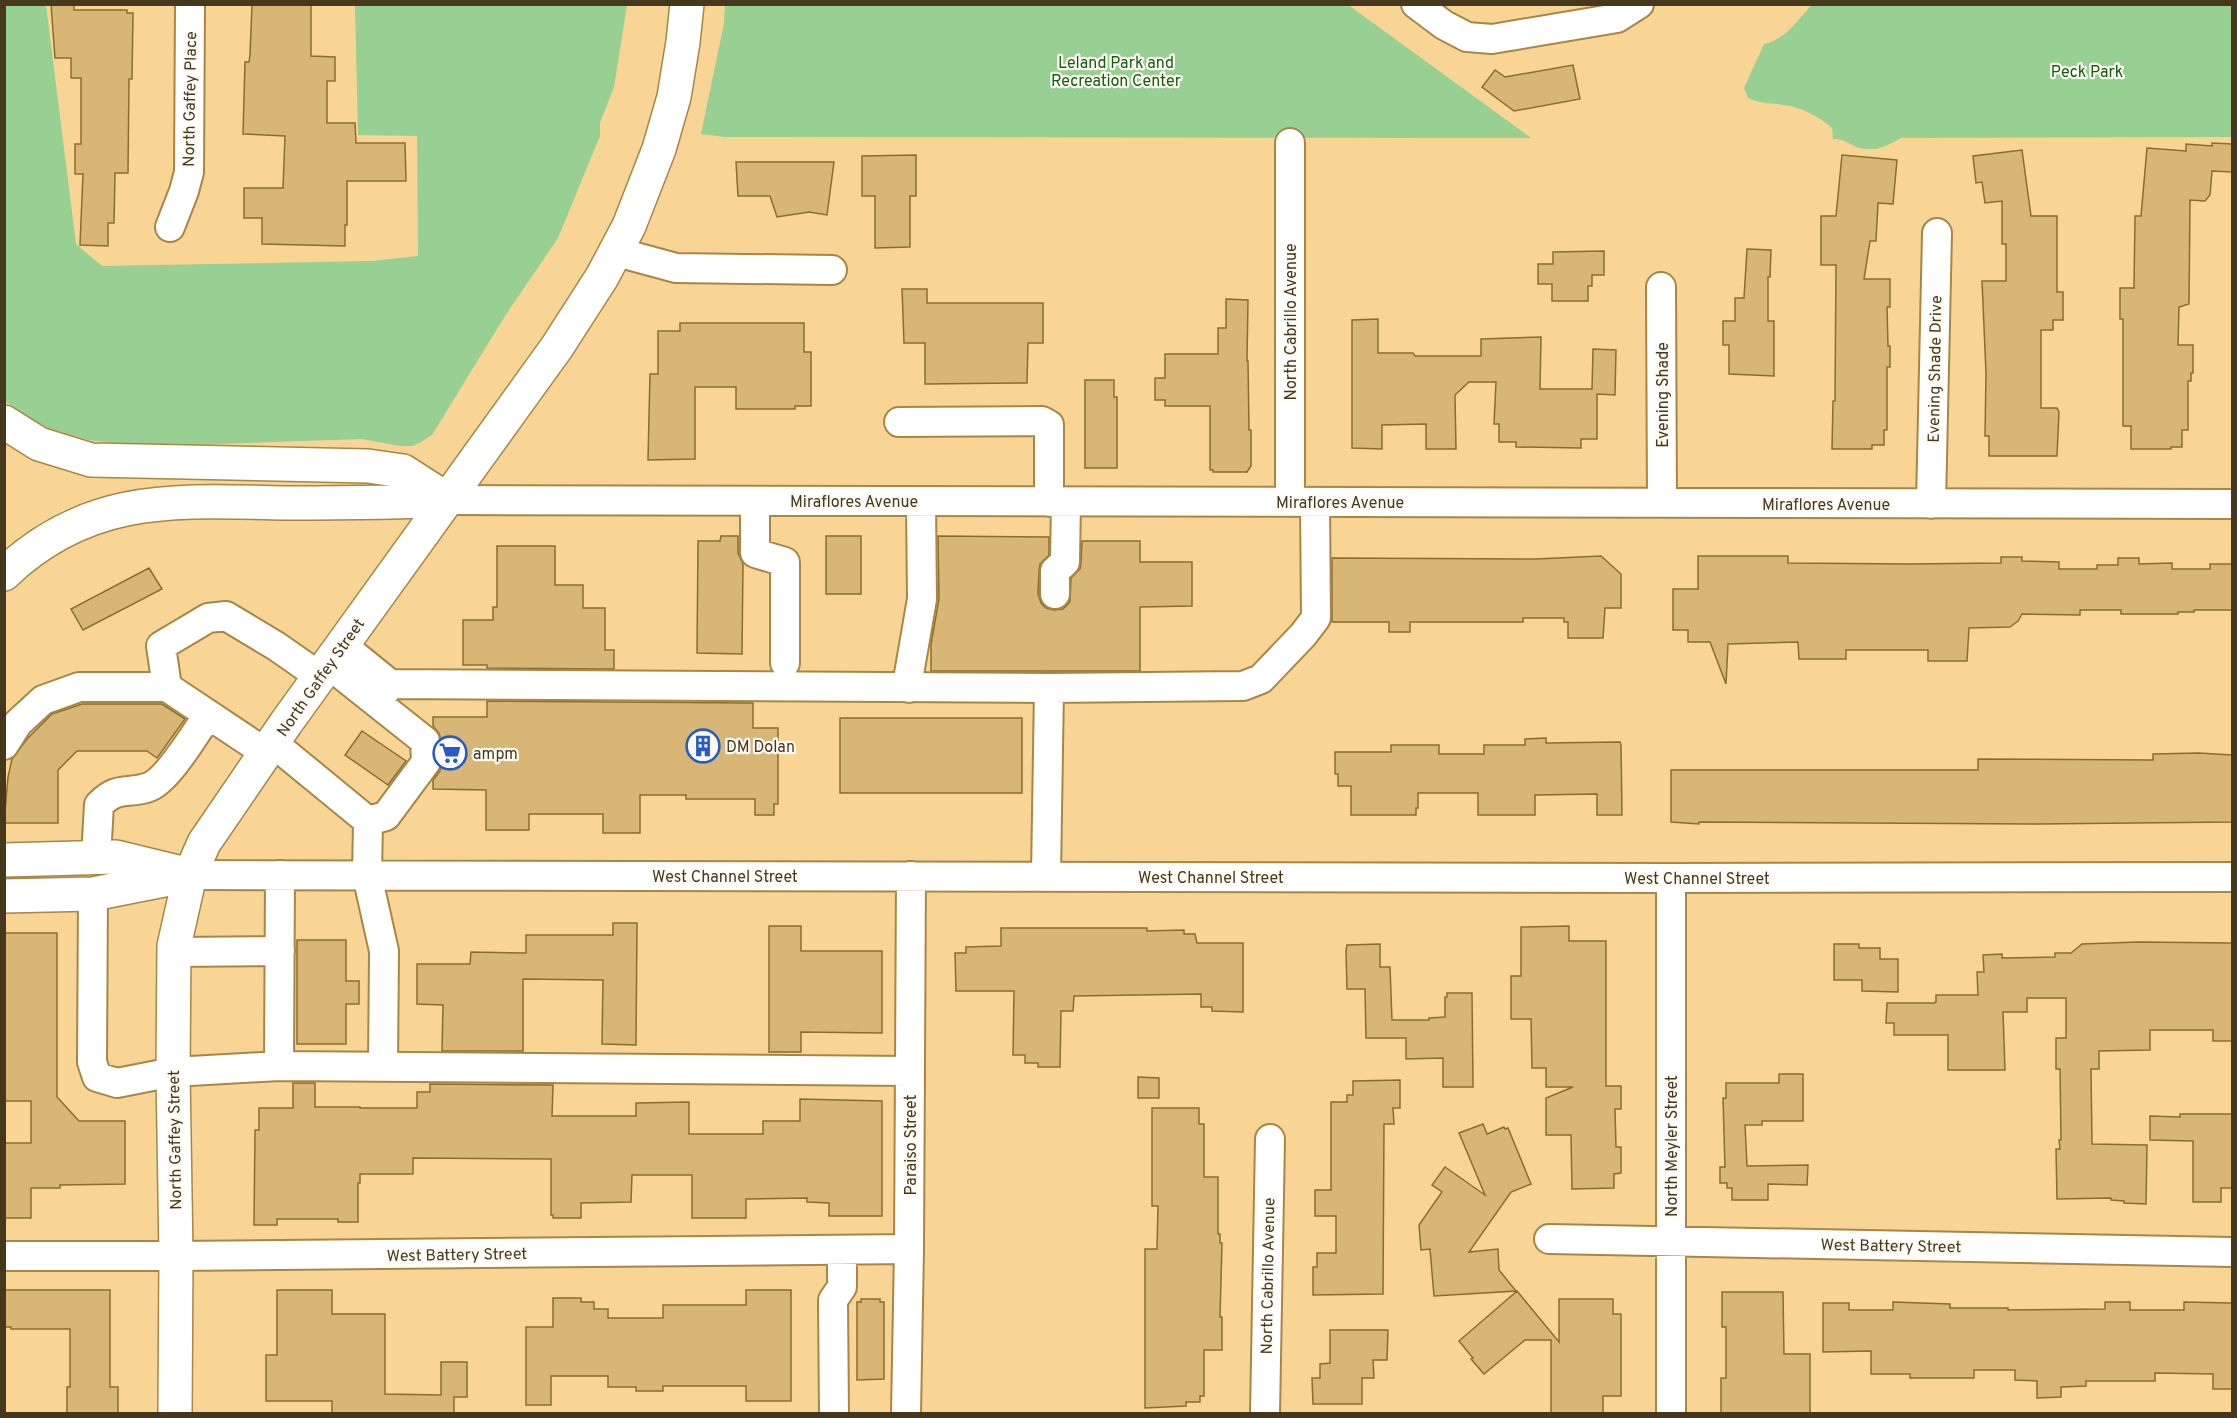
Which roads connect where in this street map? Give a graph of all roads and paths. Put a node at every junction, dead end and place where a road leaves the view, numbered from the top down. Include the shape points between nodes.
1 (190, 4) edge
2 (687, 4) edge
3 (1416, 4) edge
4 (1639, 4) edge
5 (1290, 143) dead end
6 (170, 227) dead end
7 (1937, 234) dead end
8 (616, 252) junction
9 (832, 270) dead end
10 (1661, 287) dead end
11 (899, 422) dead end
12 (4, 423) edge
13 (2232, 495) edge
14 (448, 500) junction
15 (755, 501) junction
16 (921, 501) junction
17 (1058, 502) junction
18 (1303, 502) junction
19 (1662, 503) junction
20 (1931, 504) junction
21 (2232, 504) edge
22 (4, 574) edge
23 (1055, 594) dead end
24 (330, 662) junction
25 (785, 663) dead end
26 (167, 687) junction
27 (909, 688) junction
28 (1049, 688) junction
29 (384, 694) junction
30 (208, 714) junction
31 (4, 745) edge
32 (270, 748) junction
33 (368, 821) junction
34 (96, 857) junction
35 (4, 860) edge
36 (190, 875) junction
37 (280, 875) junction
38 (367, 875) junction
39 (911, 876) junction
40 (1046, 876) junction
41 (2232, 876) edge
42 (1671, 878) junction
43 (93, 894) junction
44 (4, 896) edge
45 (279, 951) junction
46 (174, 952) junction
47 (279, 1066) junction
48 (382, 1067) junction
49 (910, 1071) junction
50 (173, 1072) junction
51 (1270, 1139) dead end
52 (1549, 1239) dead end
53 (1671, 1240) junction
54 (909, 1249) junction
55 (842, 1250) junction
56 (2232, 1252) edge
57 (4, 1256) edge
58 (176, 1256) junction
59 (175, 1413) edge
60 (834, 1413) edge
61 (906, 1413) edge
62 (1264, 1413) edge
63 (1671, 1413) edge

1 - 6 street, North Gaffey Place via 189,172
2 - 8 main road, North Gaffey Street via 667,124 640,202
3 - 4 street via 1467,37 1492,39 1617,18
5 - 18 street, North Cabrillo Avenue
7 - 20 street, Evening Shade Drive
8 - 9 street via 676,268
8 - 14 main road, North Gaffey Street via 576,321
10 - 19 street, Evening Shade
11 - 17 street via 1042,421 1049,425
12 - 14 main road via 39,444 91,460 368,466 403,471
13 - 21 street
14 - 15 street, Miraflores Avenue
14 - 22 main road via 370,504 181,501 134,506 59,534
14 - 24 main road, North Gaffey Street
15 - 16 street, Miraflores Avenue
15 - 25 street via 755,553 785,562
16 - 17 street, Miraflores Avenue
16 - 27 street via 922,599
17 - 18 street, Miraflores Avenue
17 - 23 street via 1065,562 1055,571
18 - 19 street, Miraflores Avenue
18 - 28 street, North Cabrillo Avenue via 1316,618 1261,679 1243,686
19 - 20 street, Miraflores Avenue
20 - 21 street, Miraflores Avenue
24 - 26 street via 276,646 226,616 208,618 161,646
24 - 29 street
24 - 32 main road, North Gaffey Street
26 - 30 street
26 - 31 street via 79,687 43,700 18,723
27 - 28 street, North Cabrillo Avenue
27 - 29 street, North Cabrillo Avenue
28 - 40 street
29 - 33 street via 425,741 426,762 386,816
30 - 32 street
30 - 34 street via 165,776 151,786 109,794 99,805
32 - 33 street
32 - 36 main road, North Gaffey Street via 204,843
33 - 38 street
34 - 35 main road, West Channel Street
34 - 36 main road, West Channel Street via 116,857
36 - 37 street, West Channel Street
36 - 43 main road, West Channel Street
36 - 46 main road, North Gaffey Street
37 - 38 street, West Channel Street
37 - 45 street
38 - 39 street, West Channel Street
38 - 48 street via 384,951
39 - 40 street, West Channel Street
39 - 49 street, Paraiso Street
40 - 42 street, West Channel Street
41 - 42 street, West Channel Street
42 - 53 street, North Meyler Street
43 - 44 main road, West Channel Street
43 - 50 street via 92,1062 97,1077 117,1083
45 - 46 street
45 - 47 street
46 - 50 main road, North Gaffey Street
47 - 48 street
47 - 50 street
48 - 49 street
49 - 54 street, Paraiso Street
50 - 58 main road, North Gaffey Street
51 - 62 street, North Cabrillo Avenue
52 - 53 street, West Battery Street
53 - 56 street, West Battery Street
53 - 63 street, North Meyler Street
54 - 55 street, West Battery Street
54 - 61 street, Paraiso Street
55 - 58 street, West Battery Street
55 - 60 street via 842,1287 833,1300
57 - 58 street, West Battery Street
58 - 59 main road, North Gaffey Street

